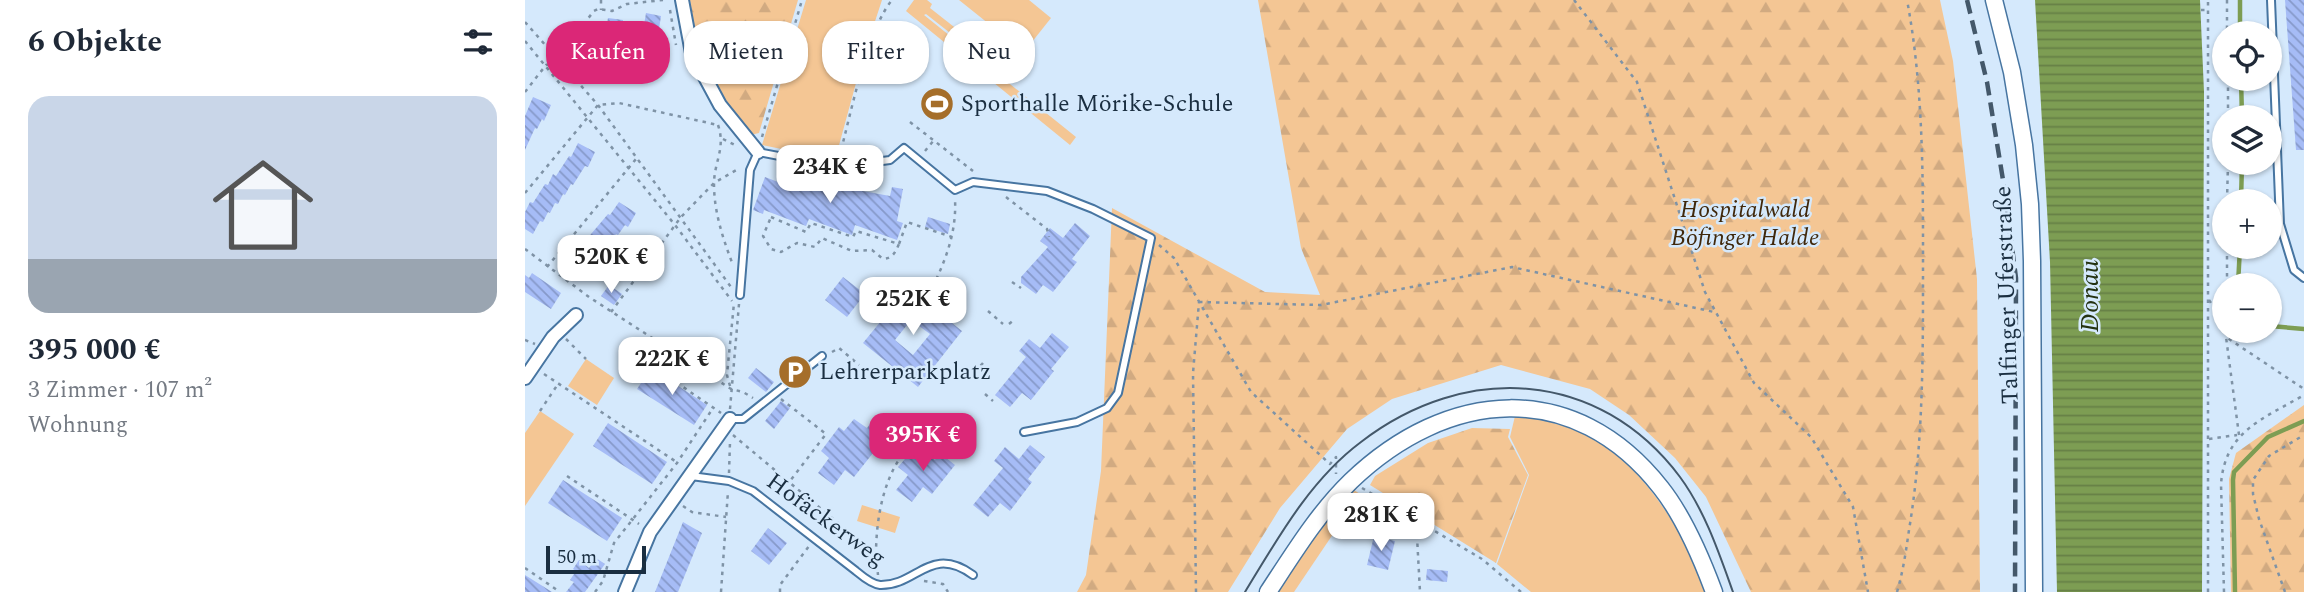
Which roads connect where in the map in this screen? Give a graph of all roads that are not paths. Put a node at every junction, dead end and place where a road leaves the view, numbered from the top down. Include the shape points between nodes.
1 (682, 0) edge
2 (1994, 0) edge
3 (2271, 0) edge
4 (758, 152) junction
5 (2304, 278) edge
6 (737, 294) road end
7 (576, 315) dead end
8 (822, 356) road end
9 (525, 378) edge
10 (730, 419) joint
11 (1024, 432) dead end
12 (690, 476) junction
13 (973, 575) dead end
14 (625, 592) edge
15 (1268, 592) edge
16 (1714, 592) edge
17 (2034, 592) edge

1 - 4 street via 692,52 720,105
2 - 17 street, Talfinger Uferstraße via 2014,84 2030,204
3 - 5 lane via 2280,224 2294,270
4 - 6 lane via 750,170
4 - 11 lane via 836,167 890,160 904,148 955,190 973,182 1048,191 1151,238 1118,393 1107,408 1077,422
7 - 9 street via 558,331
8 - 10 lane via 743,419
10 - 12 street
12 - 13 lane, Hofäckerweg via 729,481 754,491 879,585 940,564 960,566
12 - 14 street via 650,532
15 - 16 street via 1350,482 1376,460 1439,422 1481,410 1519,407 1585,424 1636,460 1679,517

